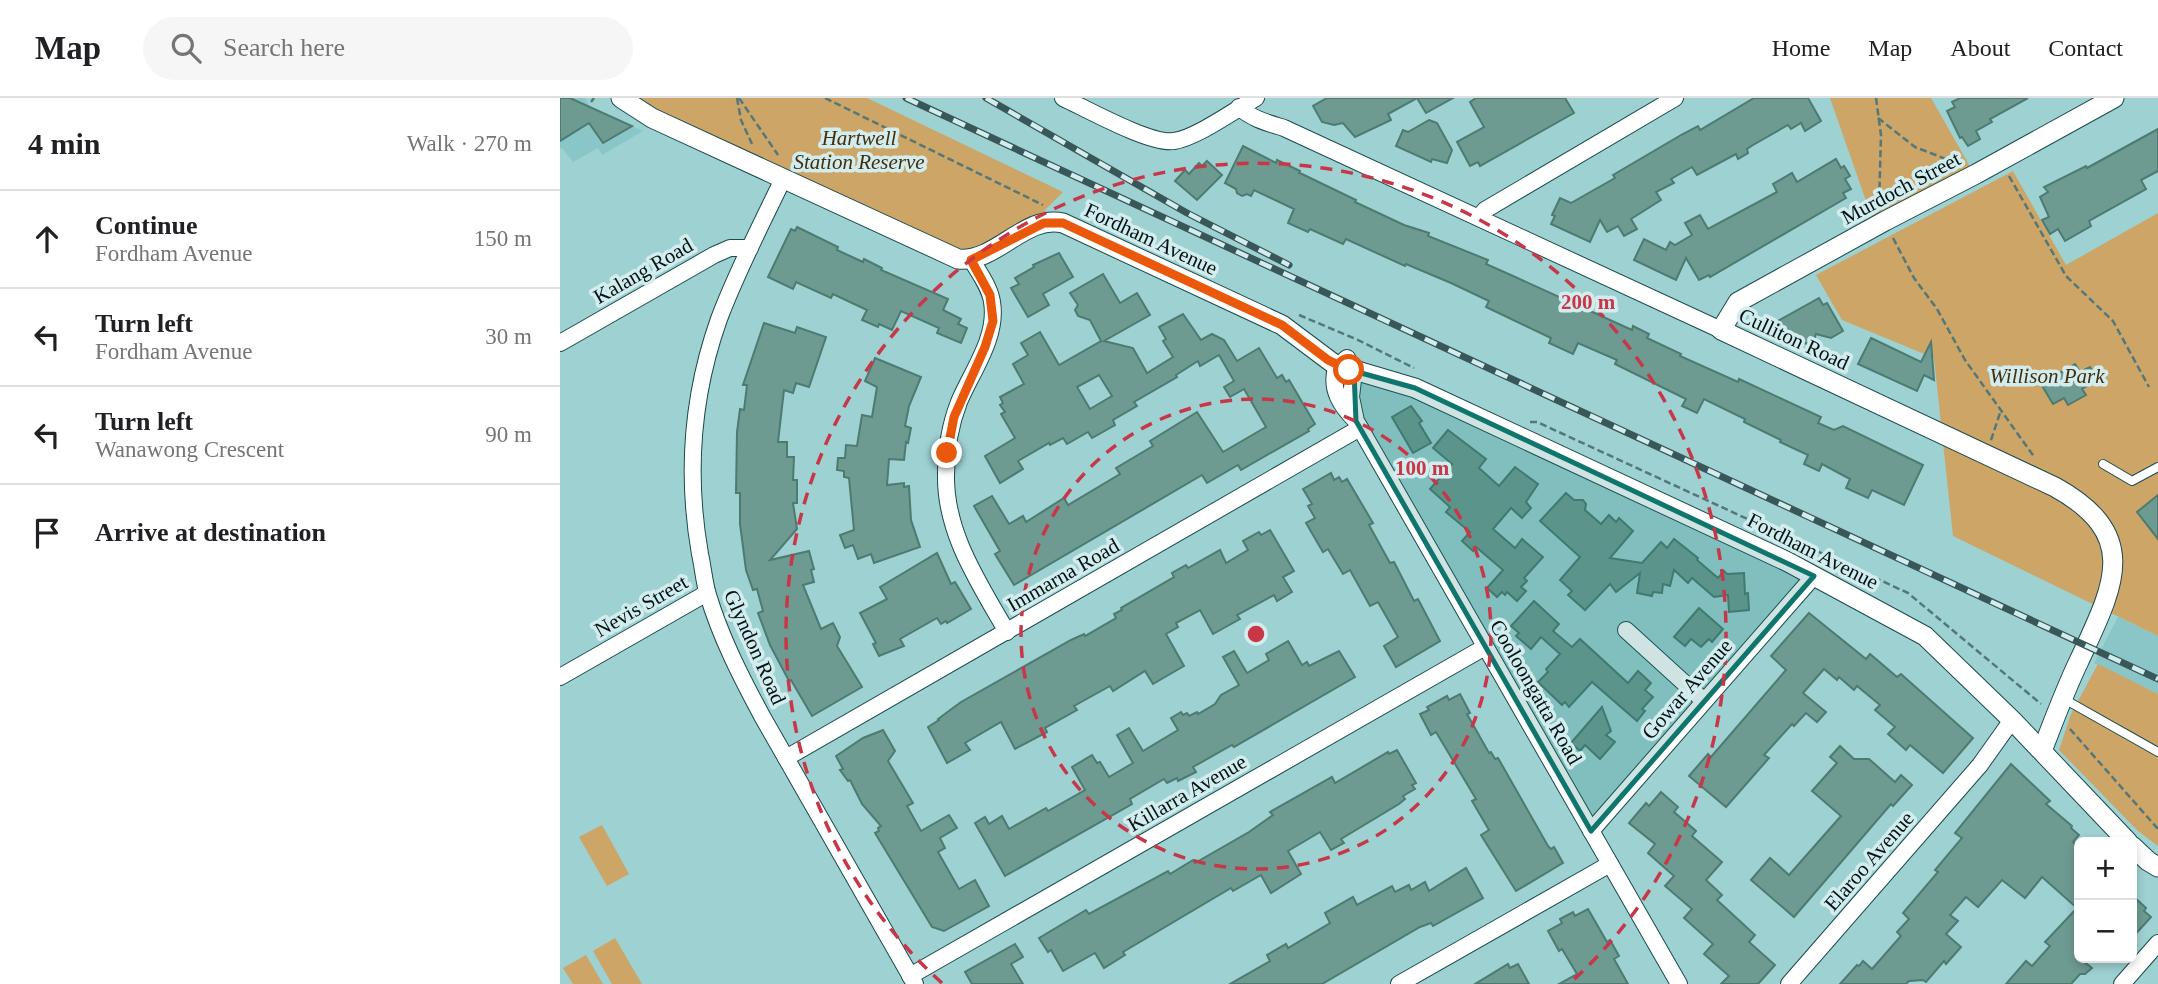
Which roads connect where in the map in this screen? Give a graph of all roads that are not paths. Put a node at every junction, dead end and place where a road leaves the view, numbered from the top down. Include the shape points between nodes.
1 (621, 98) edge
2 (1063, 98) edge
3 (1675, 98) edge
4 (2114, 98) edge
5 (1250, 102) edge
6 (783, 179) junction
7 (1479, 217) junction
8 (750, 248) junction
9 (971, 260) junction
10 (1721, 330) junction
11 (560, 343) edge
12 (1346, 365) junction
13 (1358, 424) junction
14 (2103, 464) dead end
15 (2158, 467) edge
16 (1814, 576) junction
17 (707, 593) junction
18 (1626, 630) dead end
19 (1007, 632) junction
20 (1485, 647) junction
21 (560, 677) edge
22 (1704, 701) junction
23 (2059, 706) junction
24 (2026, 734) junction
25 (2158, 752) edge
26 (786, 758) junction
27 (1591, 831) junction
28 (2123, 837) edge
29 (2137, 850) edge
30 (1609, 864) junction
31 (2158, 867) edge
32 (2158, 943) edge
33 (913, 980) edge
34 (1399, 984) edge
35 (1679, 984) edge
36 (1789, 984) edge
37 (2122, 984) edge

1 - 6 street via 652,118
2 - 5 street via 1166,142 1187,137
3 - 7 street
4 - 10 street, Murdoch Street via 1738,302
5 - 7 street, Culliton Road via 1284,128
6 - 8 street, Glyndon Road
6 - 9 street via 952,257
7 - 10 street, Culliton Road
8 - 11 street, Kalang Road via 714,254
8 - 17 street, Glyndon Road via 716,328 695,419 692,488
9 - 12 street, Fordham Avenue via 1037,226 1056,222 1282,325
9 - 19 street via 990,295 993,321 954,417 947,453 947,491 965,557
10 - 23 street, Culliton Road via 2080,501 2102,526 2112,552 2112,583
12 - 13 street, Cooloongatta Road
12 - 16 street, Fordham Avenue via 1415,388
13 - 19 street, Immarna Road
13 - 20 street, Cooloongatta Road
14 - 15 lane via 2132,481
16 - 22 street, Gowar Avenue
16 - 24 street, Fordham Avenue via 1925,636
17 - 21 street, Nevis Street
17 - 26 street, Glyndon Road via 739,672
18 - 22 street
19 - 26 street, Immarna Road
20 - 27 street, Cooloongatta Road
20 - 33 street, Killarra Avenue
22 - 27 street, Gowar Avenue
23 - 24 street, Culliton Road
23 - 25 lane
24 - 28 street, Fordham Avenue
24 - 36 street, Elaroo Avenue via 1980,765
26 - 33 street, Glyndon Road
27 - 30 street, Cooloongatta Road
29 - 31 street, Fordham Avenue
30 - 34 street
30 - 35 street, Cooloongatta Road
32 - 37 street

